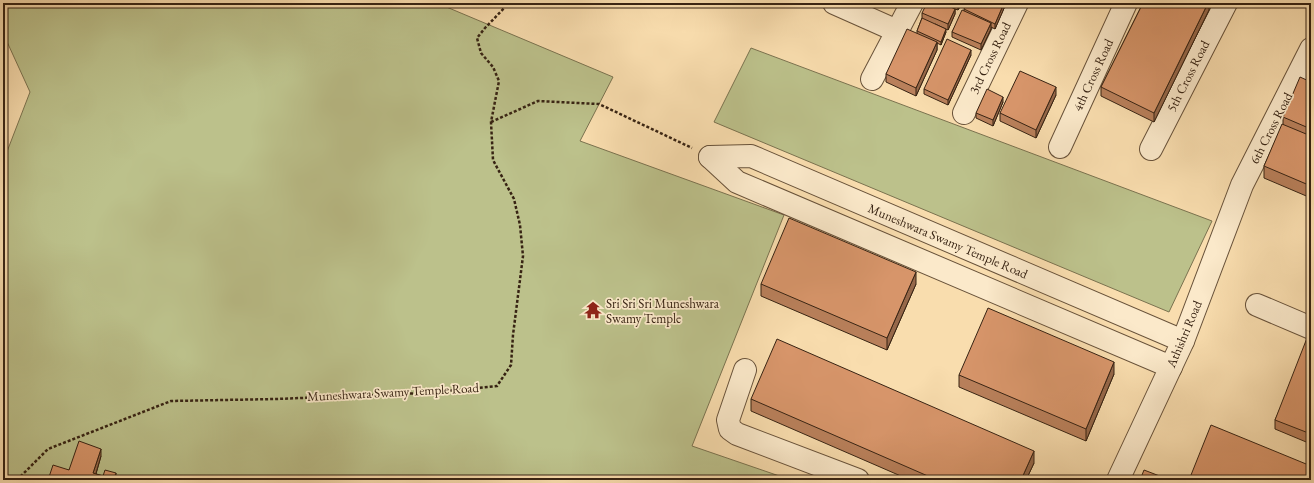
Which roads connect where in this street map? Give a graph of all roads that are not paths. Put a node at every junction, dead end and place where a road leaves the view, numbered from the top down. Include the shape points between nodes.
1 (834, 3) edge
2 (912, 3) edge
3 (1017, 3) edge
4 (1126, 3) edge
5 (1226, 3) edge
6 (897, 31) junction
7 (1311, 49) edge
8 (1304, 78) edge
9 (872, 79) dead end
10 (964, 113) dead end
11 (1060, 146) dead end
12 (1151, 149) dead end
13 (1242, 186) joint
14 (1257, 305) dead end
15 (1311, 328) edge
16 (1183, 340) junction
17 (1170, 367) junction
18 (745, 370) dead end
19 (858, 480) edge
20 (1118, 480) edge

1 - 6 street
2 - 6 street
3 - 10 street, 3rd Cross Road
4 - 11 street, 4th Cross Road
5 - 12 street, 5th Cross Road
6 - 9 street
7 - 8 street, 6th Cross Road
8 - 13 street, 6th Cross Road
13 - 16 street, Athishri Road
14 - 15 street
16 - 17 street, Athishri Road
16 - 17 street, Muneshwara Swamy Temple Road via 751,156 710,157 737,182
17 - 20 street, Athishri Road
18 - 19 street via 728,420 730,429 736,434

